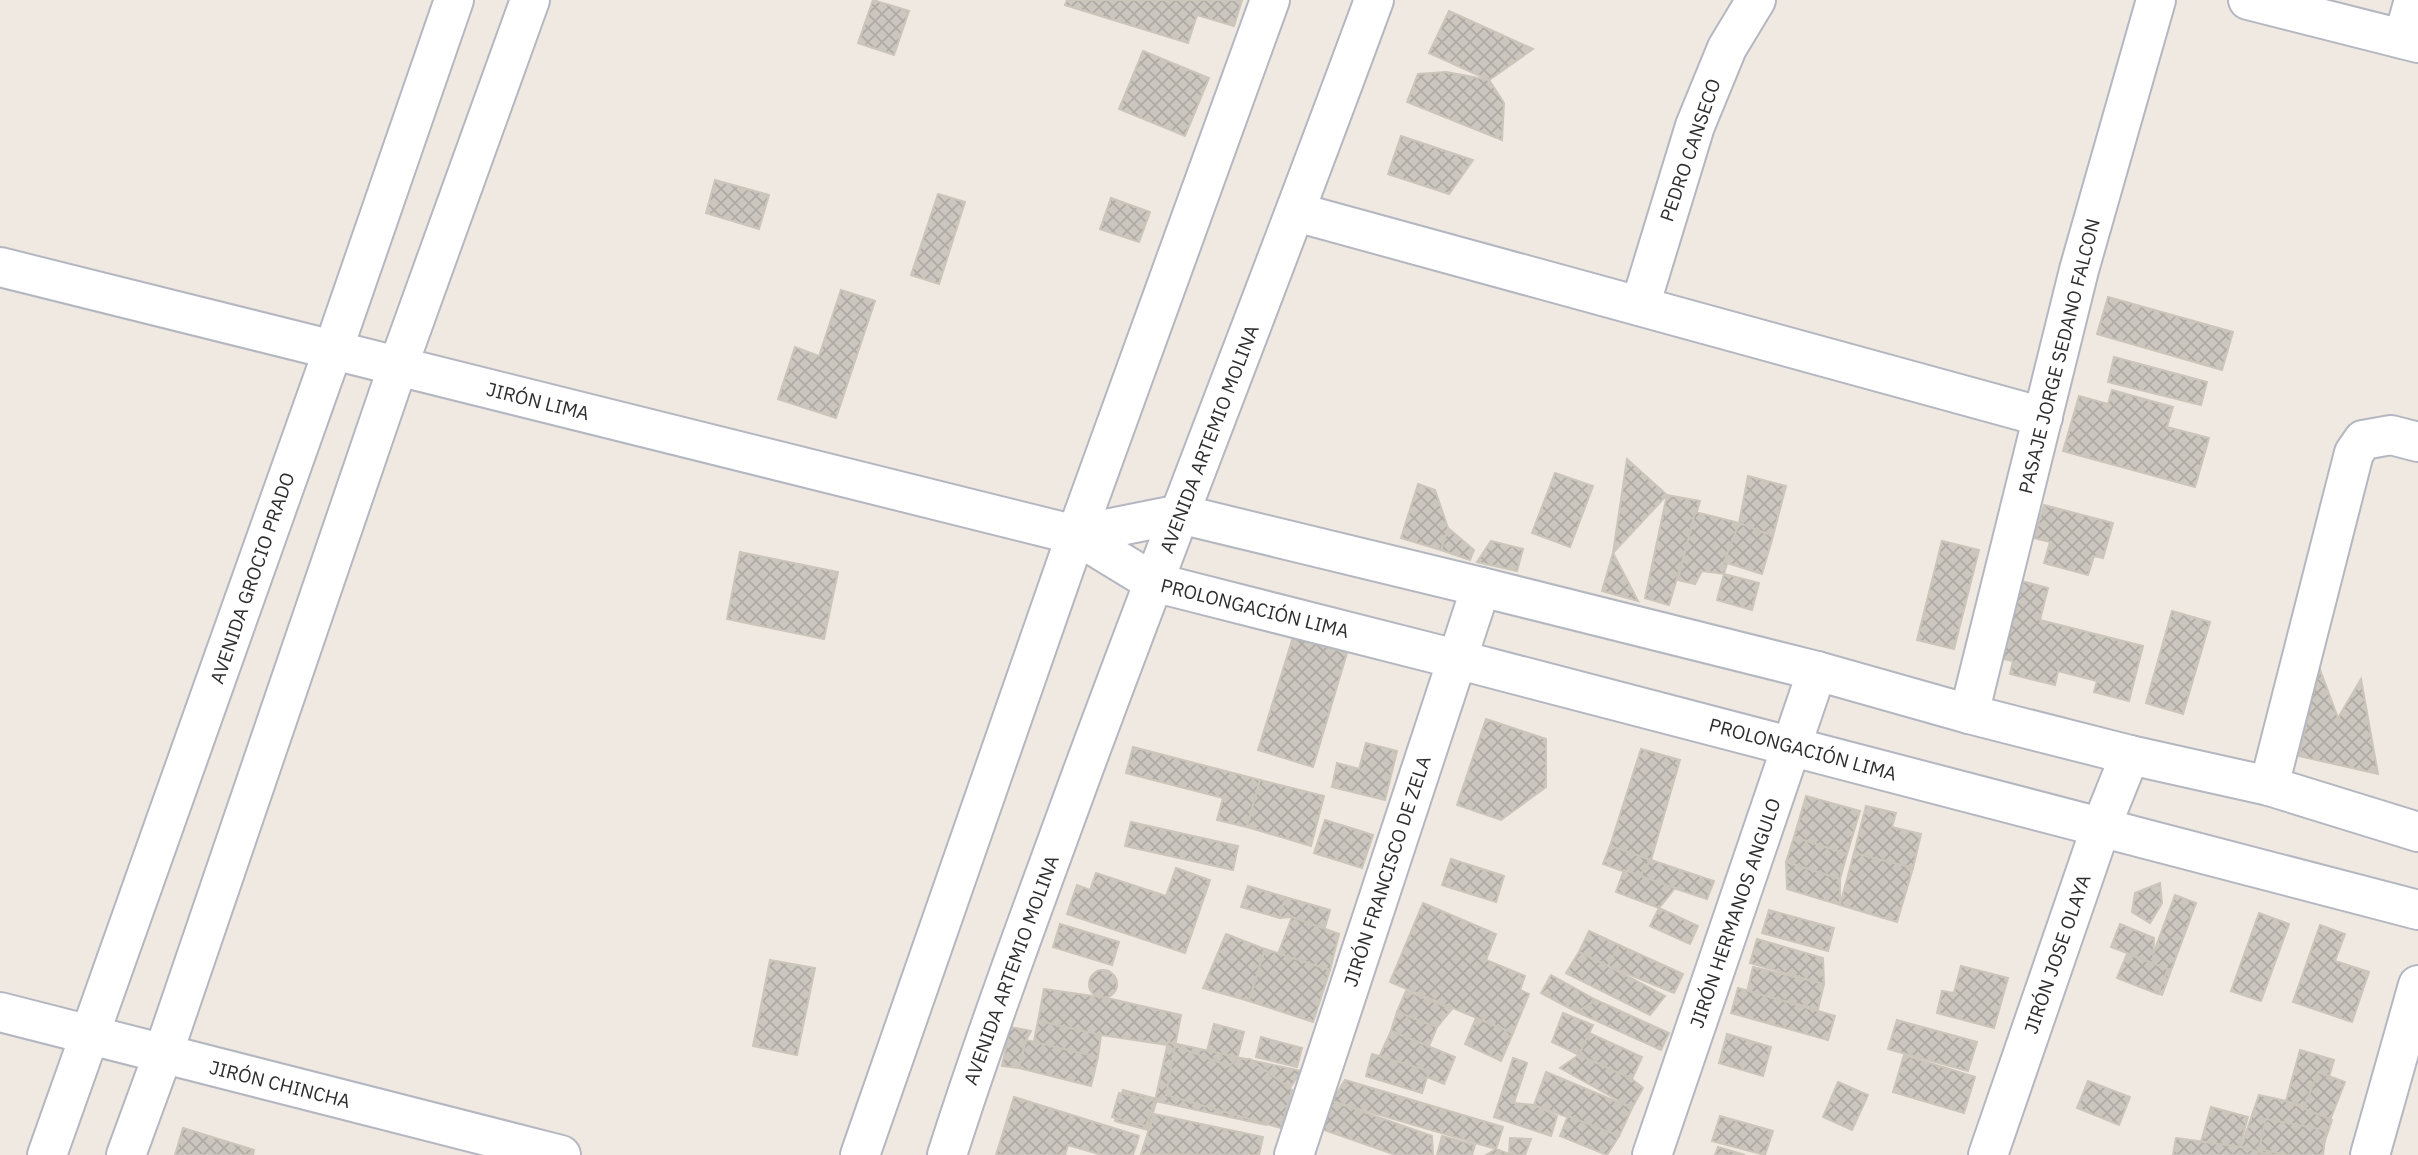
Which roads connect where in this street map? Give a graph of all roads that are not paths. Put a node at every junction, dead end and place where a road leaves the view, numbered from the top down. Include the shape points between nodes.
1 (454, 0) edge
2 (530, 0) edge
3 (1270, 0) edge
4 (1374, 0) edge
5 (1756, 0) edge
6 (2155, 0) edge
7 (2248, 0) edge
8 (2414, 0) edge
9 (2411, 41) edge
10 (1296, 212) junction
11 (0, 267) edge
12 (1640, 306) junction
13 (333, 350) junction
14 (398, 366) junction
15 (2043, 417) junction
16 (2418, 442) edge
17 (1180, 514) junction
18 (1076, 535) junction
19 (1153, 582) junction
20 (1481, 587) junction
21 (1456, 659) junction
22 (1817, 671) junction
23 (1969, 714) junction
24 (1792, 747) junction
25 (2130, 755) junction
26 (2269, 786) junction
27 (2101, 827) junction
28 (2418, 832) edge
29 (2418, 910) edge
30 (2418, 985) edge
31 (0, 1012) edge
32 (90, 1035) junction
33 (163, 1054) junction
34 (47, 1155) edge
35 (126, 1155) edge
36 (561, 1155) edge
37 (860, 1155) edge
38 (947, 1155) edge
39 (1294, 1155) edge
40 (1652, 1155) edge
41 (1988, 1155) edge
42 (2370, 1155) edge

1 - 13 street, AVENIDA GROCIO PRADO
2 - 14 street
3 - 18 street
4 - 10 street, AVENIDA ARTEMIO MOLINA
5 - 12 street, PEDRO CANSECO via 1727,48 1695,126
6 - 15 street, PASAJE JORGE SEDANO FALCON
7 - 9 street
8 - 9 street
10 - 12 street
10 - 17 street, AVENIDA ARTEMIO MOLINA
11 - 13 street, JIRÓN LIMA
12 - 15 street
13 - 14 street, JIRÓN LIMA
13 - 32 street, AVENIDA GROCIO PRADO
14 - 18 street, JIRÓN LIMA
14 - 33 street
15 - 23 street, PASAJE JORGE SEDANO FALCON
16 - 26 street via 2391,435 2363,440 2354,453
17 - 18 street
17 - 19 street, AVENIDA ARTEMIO MOLINA
17 - 20 street
18 - 19 street, PROLONGACIÓN LIMA
18 - 37 street
19 - 21 street, PROLONGACIÓN LIMA
19 - 38 street, AVENIDA ARTEMIO MOLINA via 987,1032
20 - 21 street, JIRÓN FRANCISCO DE ZELA
20 - 22 street
21 - 24 street, PROLONGACIÓN LIMA
21 - 39 street, JIRÓN FRANCISCO DE ZELA
22 - 23 street
22 - 24 street, JIRÓN HERMANOS ANGULO
23 - 25 street
24 - 27 street, PROLONGACIÓN LIMA
24 - 40 street, JIRÓN HERMANOS ANGULO
25 - 26 street
25 - 27 street, JIRÓN JOSE OLAYA
26 - 28 street
27 - 29 street, PROLONGACIÓN LIMA
27 - 41 street, JIRÓN JOSE OLAYA
30 - 42 street
31 - 32 street, JIRÓN CHINCHA
32 - 33 street, JIRÓN CHINCHA
32 - 34 street, AVENIDA GROCIO PRADO
33 - 35 street
33 - 36 street, JIRÓN CHINCHA

